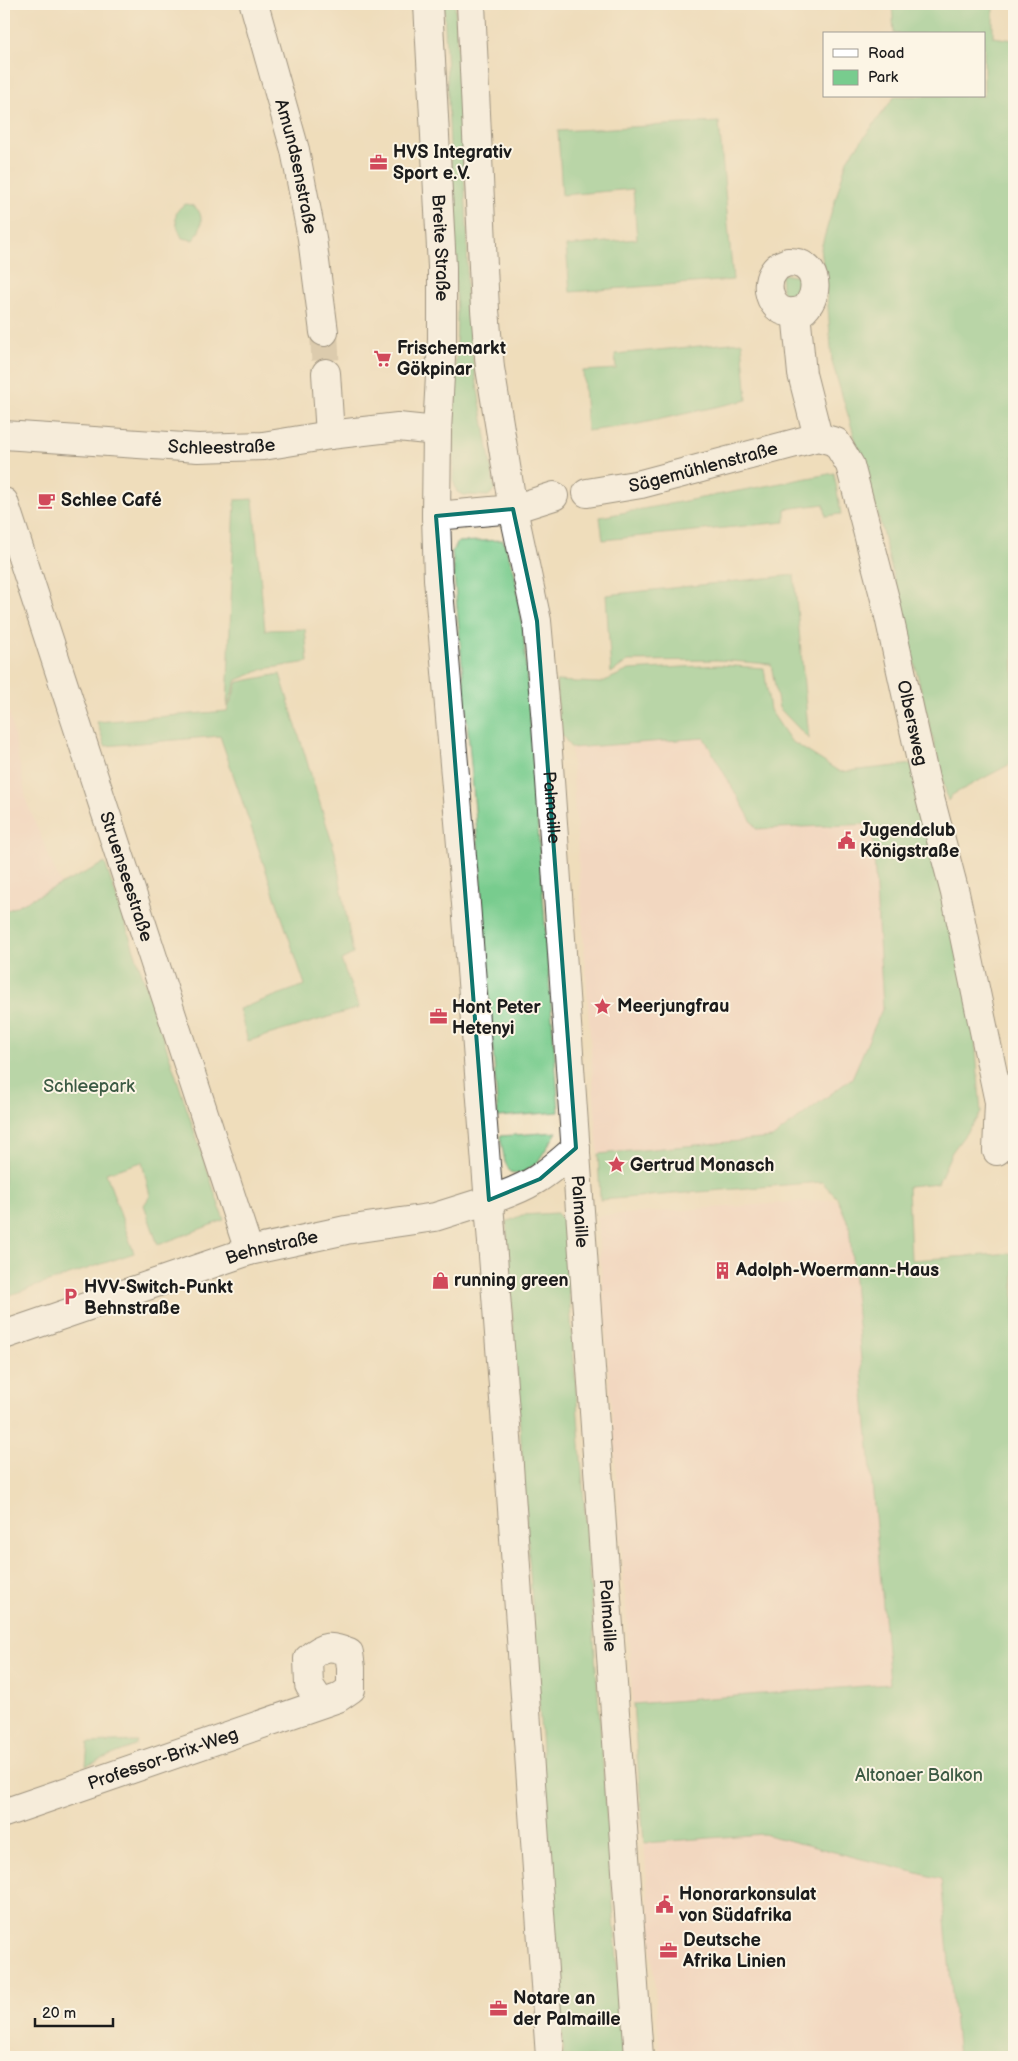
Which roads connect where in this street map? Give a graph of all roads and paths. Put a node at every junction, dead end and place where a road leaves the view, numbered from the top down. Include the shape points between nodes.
1 (254, 4) edge
2 (428, 4) edge
3 (471, 4) edge
4 (796, 312) dead end
5 (324, 332) tunnel mouth
6 (326, 373) tunnel mouth
7 (437, 431) junction
8 (4, 435) edge
9 (330, 435) junction
10 (818, 437) junction
11 (587, 494) dead end
12 (554, 496) dead end
13 (4, 502) edge
14 (513, 509) junction
15 (436, 516) junction
16 (576, 1148) junction
17 (997, 1151) dead end
18 (489, 1200) junction
19 (249, 1251) junction
20 (4, 1335) edge
21 (321, 1703) dead end
22 (4, 1813) edge
23 (550, 2057) edge
24 (639, 2057) edge

1 - 5 main road, Amundsenstraße via 295,150 312,238
2 - 7 main road, Breite Straße via 442,267
3 - 14 main road, Palmaille via 484,310
4 - 10 main road via 802,374
6 - 9 main road
7 - 9 main road, Schleestraße via 398,427
7 - 15 main road
8 - 9 main road, Schleestraße via 198,448 263,446
10 - 11 main road, Sägemühlenstraße via 641,484
10 - 17 main road, Olbersweg via 836,442 850,465 886,603 925,779 955,893 999,1102
12 - 14 main road
13 - 19 main road, Struenseestraße
14 - 15 main road
14 - 16 main road, Palmaille via 537,621
15 - 18 main road via 438,579
16 - 18 main road, Behnstraße via 525,1188
16 - 24 main road, Palmaille
18 - 19 main road, Behnstraße via 435,1217 346,1230
18 - 23 main road
19 - 20 main road, Behnstraße
21 - 22 main road, Professor-Brix-Weg

